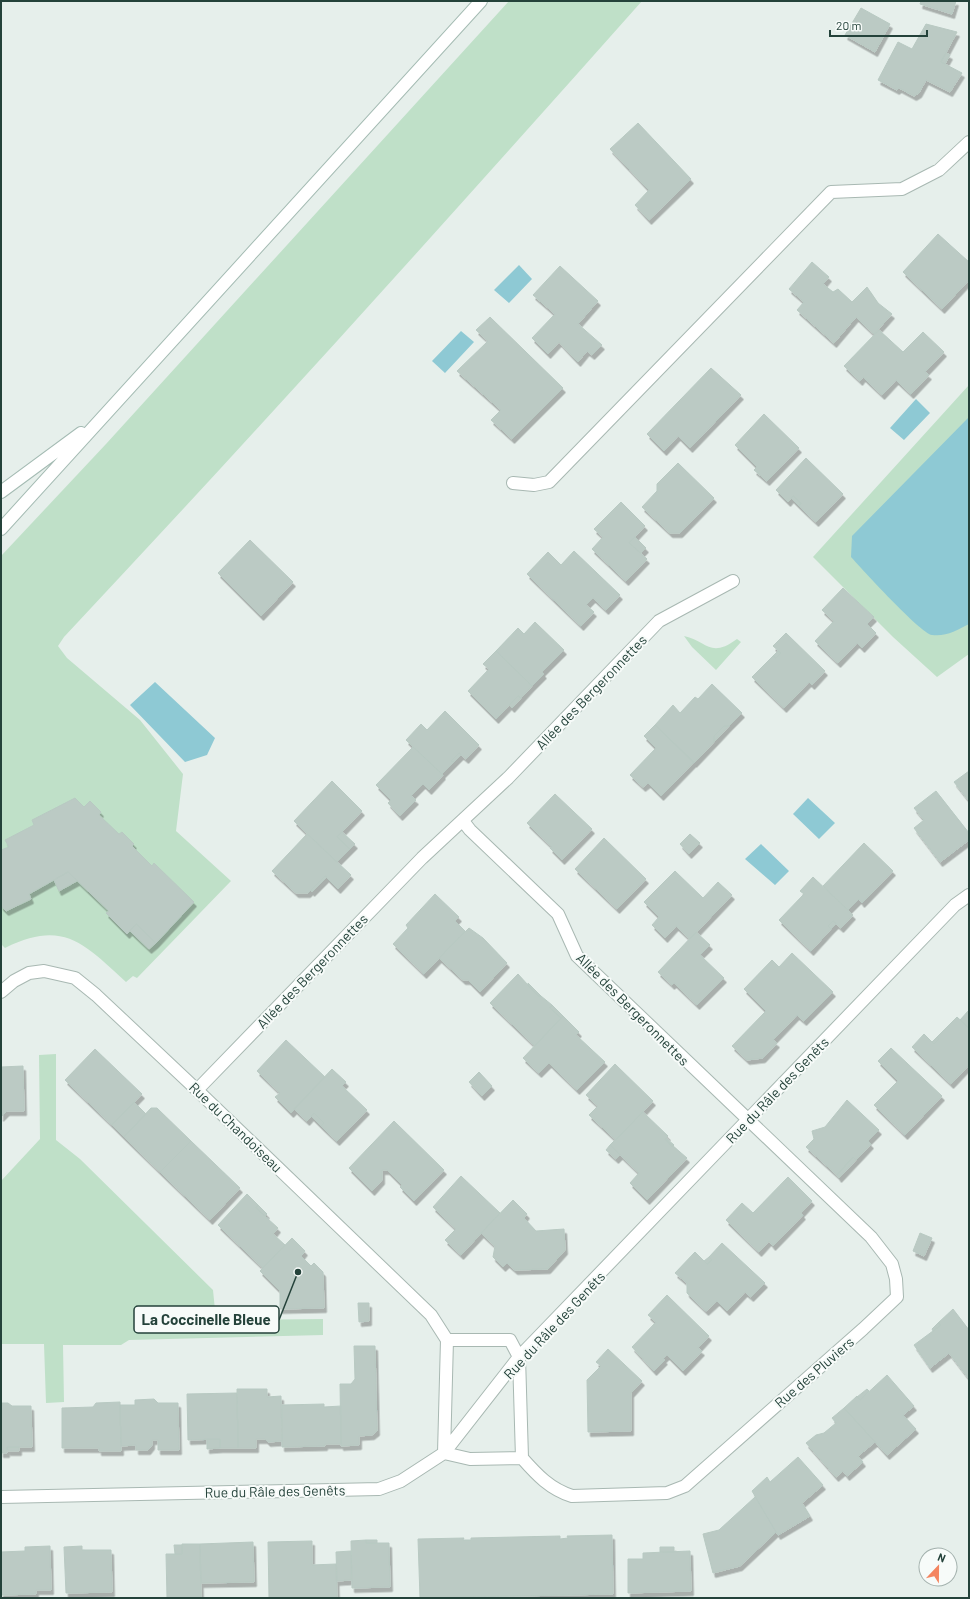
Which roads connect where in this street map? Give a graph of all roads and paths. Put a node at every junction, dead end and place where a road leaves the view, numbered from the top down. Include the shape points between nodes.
1 (481, 1) edge
2 (969, 142) edge
3 (102, 417) junction
4 (513, 483) dead end
5 (1, 492) edge
6 (1, 529) edge
7 (733, 581) dead end
8 (463, 821) junction
9 (969, 895) edge
10 (1, 992) edge
11 (197, 1090) junction
12 (748, 1120) junction
13 (447, 1340) junction
14 (519, 1357) junction
15 (444, 1453) junction
16 (522, 1458) junction
17 (1, 1497) edge

1 - 3 street
2 - 4 street via 939,170 902,189 831,192 549,482 534,485
3 - 5 street
3 - 6 street
7 - 8 street, Allée des Bergeronnettes via 659,621 508,778
8 - 11 street, Allée des Bergeronnettes via 422,858
8 - 12 street, Allée des Bergeronnettes via 558,914 577,956
9 - 12 street, Rue du Râle des Genêts via 955,905
10 - 11 street, Rue du Chandoiseau via 29,973 44,971 75,978
11 - 13 street, Rue du Chandoiseau via 431,1315
12 - 14 street, Rue du Râle des Genêts
12 - 16 street, Rue des Pluviers via 871,1236 892,1264 897,1297 685,1486 667,1493 572,1496 546,1484
13 - 14 street via 510,1340
13 - 15 street
14 - 15 street, Rue du Râle des Genêts
14 - 16 street
15 - 16 street via 470,1459
15 - 17 street, Rue du Râle des Genêts via 402,1481 380,1489

